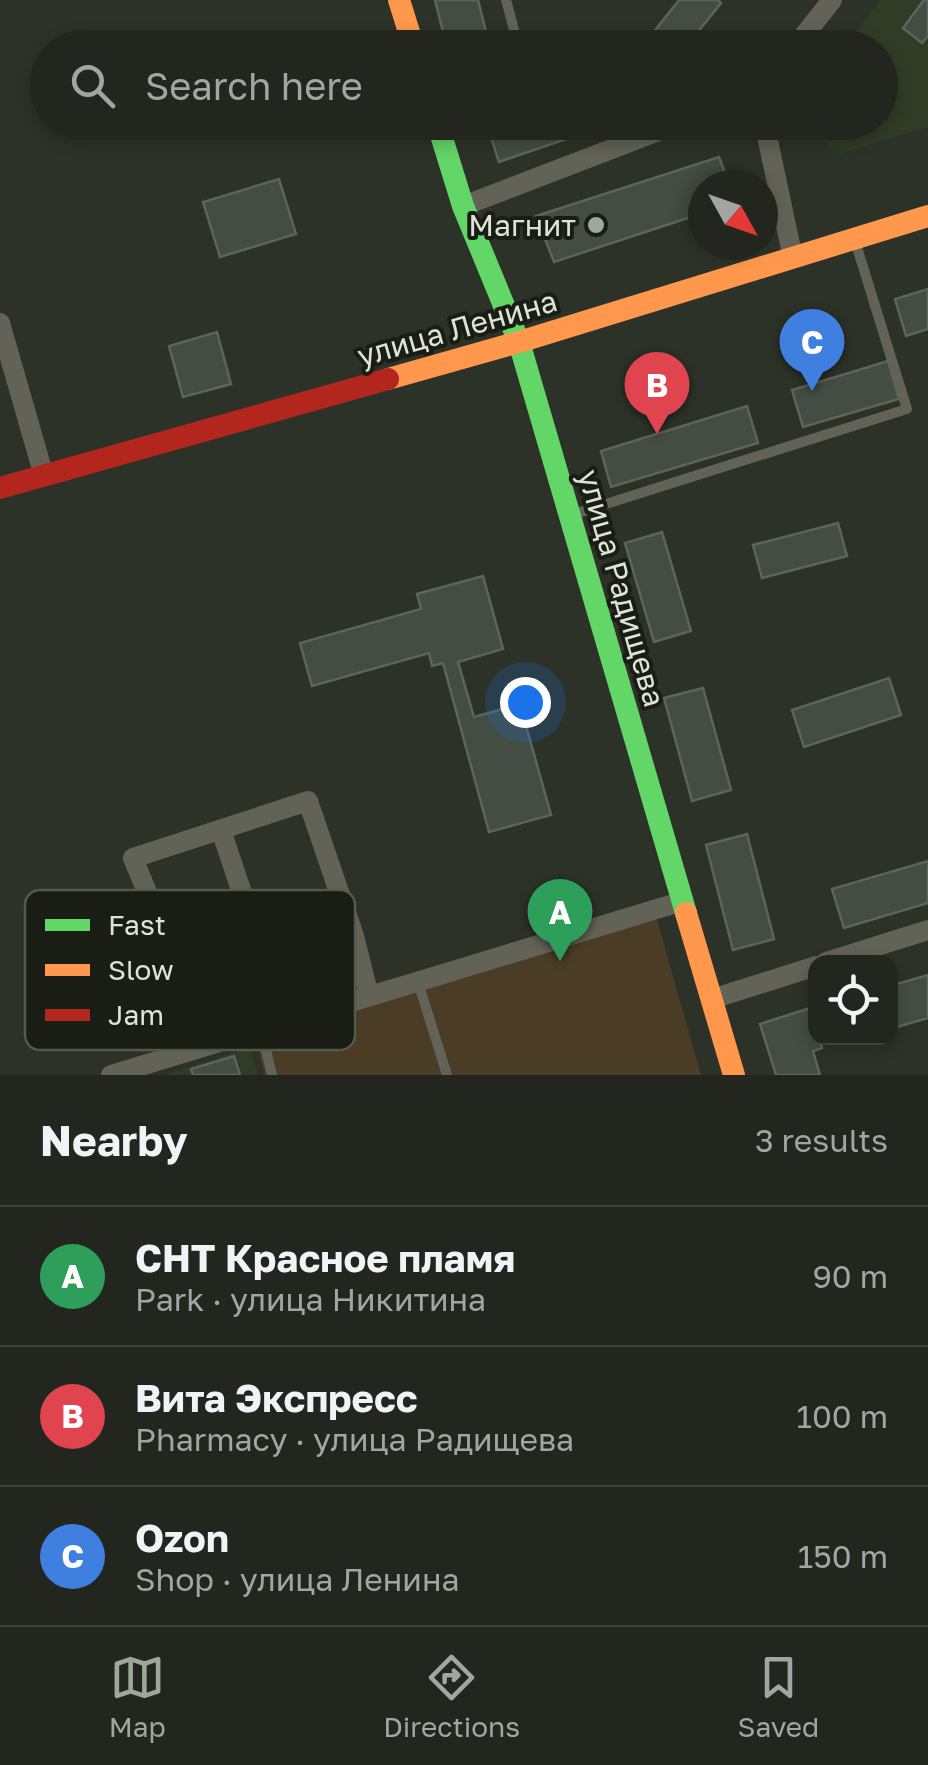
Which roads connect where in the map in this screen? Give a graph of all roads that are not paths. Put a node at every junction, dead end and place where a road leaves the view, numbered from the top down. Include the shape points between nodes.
1 (399, 0) edge
2 (506, 0) edge
3 (832, 0) edge
4 (408, 30) edge
5 (514, 30) edge
6 (808, 30) edge
7 (443, 140) edge
8 (635, 140) edge
9 (768, 140) edge
10 (463, 206) junction
11 (928, 216) edge
12 (855, 239) junction
13 (793, 258) junction
14 (0, 322) edge
15 (519, 342) junction
16 (44, 476) junction
17 (0, 488) edge
18 (570, 516) junction
19 (222, 830) junction
20 (146, 890) edge
21 (242, 890) edge
22 (338, 890) edge
23 (684, 901) junction
24 (928, 930) edge
25 (355, 940) edge
26 (848, 955) edge
27 (808, 969) edge
28 (418, 982) junction
29 (369, 996) junction
30 (712, 999) junction
31 (355, 1000) edge
32 (191, 1050) edge
33 (266, 1050) edge
34 (111, 1075) edge
35 (272, 1075) edge
36 (447, 1075) edge
37 (734, 1075) edge

1 - 4 main road
2 - 5 lane
3 - 6 street
7 - 10 main road, улица Радищева
8 - 10 street
9 - 13 street
10 - 15 main road, улица Радищева
11 - 12 main road, улица Ленина
12 - 13 main road, улица Ленина
12 - 18 lane via 907,409
13 - 15 main road, улица Ленина
14 - 16 street
15 - 16 main road, улица Ленина
15 - 18 main road, улица Радищева
16 - 17 main road, улица Ленина
18 - 23 main road, улица Радищева
19 - 20 street via 133,858
19 - 21 street
19 - 22 street via 308,801
23 - 28 street
23 - 30 main road, улица Радищева
24 - 26 street
25 - 29 street
27 - 30 street
28 - 29 street
28 - 36 lane
29 - 31 street
30 - 37 main road, улица Радищева
32 - 34 street
33 - 35 lane

